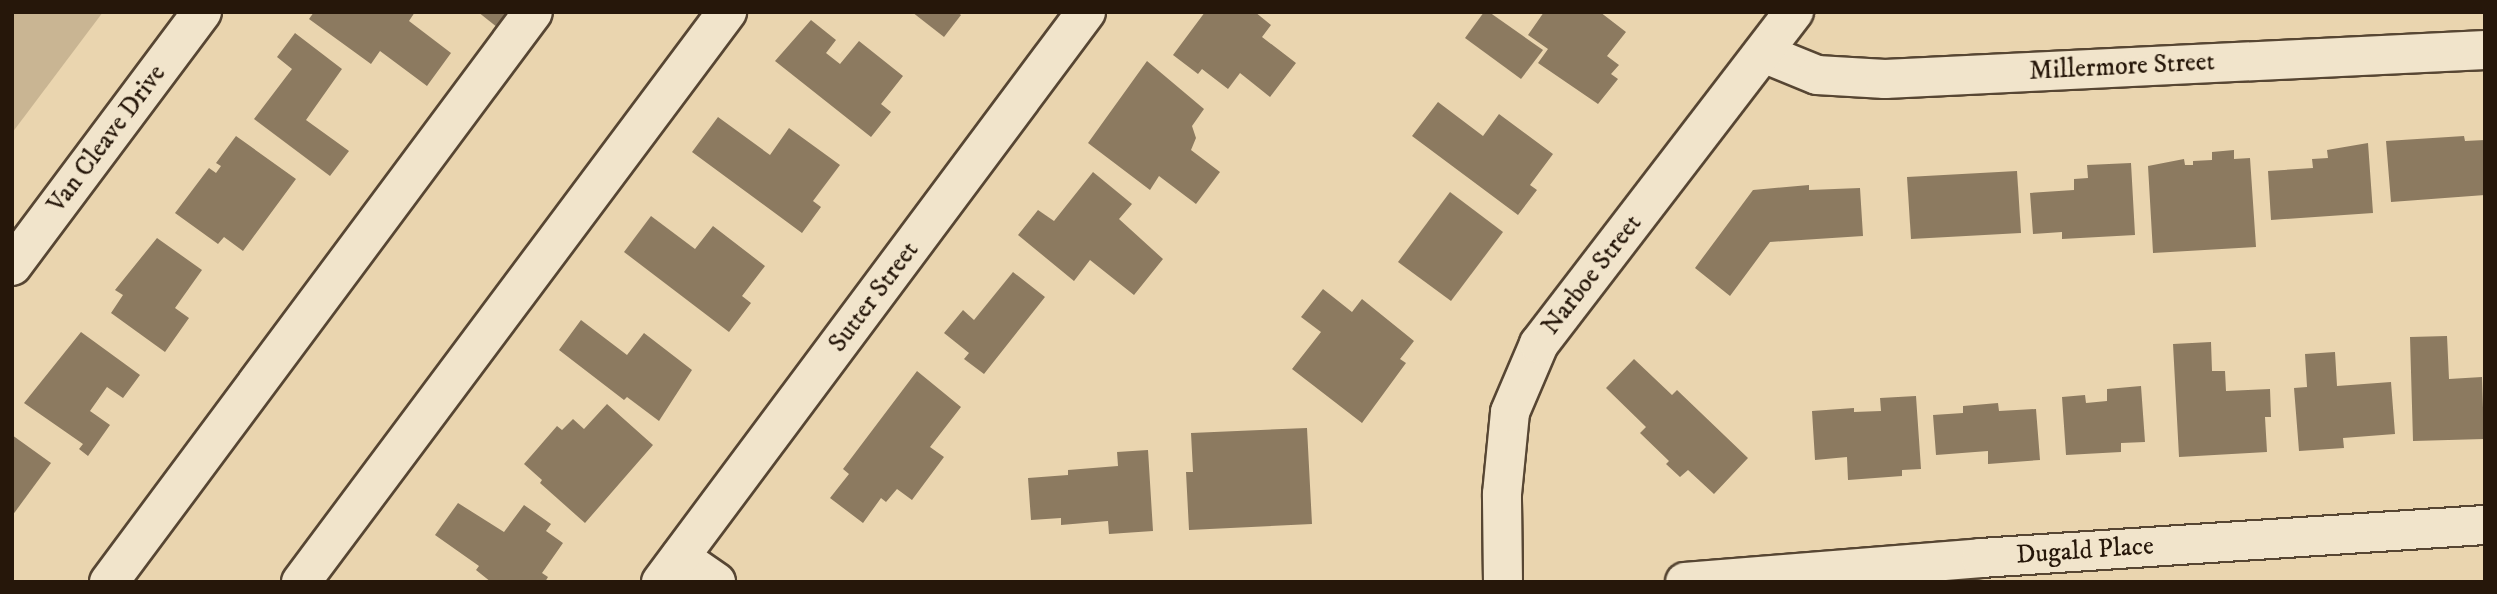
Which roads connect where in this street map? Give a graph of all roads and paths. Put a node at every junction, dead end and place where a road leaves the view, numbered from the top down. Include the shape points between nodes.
1 (202, 12) edge
2 (533, 12) edge
3 (727, 12) edge
4 (1086, 12) edge
5 (1794, 12) edge
6 (2485, 50) edge
7 (1763, 53) junction
8 (12, 267) edge
9 (2485, 524) edge
10 (670, 570) edge
11 (109, 582) edge
12 (301, 582) edge
13 (716, 582) edge
14 (1503, 582) edge
15 (1685, 582) edge

1 - 8 street, Van Cleave Drive
2 - 11 street
3 - 12 street
4 - 10 street, Sutter Street
5 - 7 street, Narboe Street
6 - 7 street, Millermore Street via 1885,79 1817,75
7 - 14 street, Narboe Street via 1539,344 1510,412 1502,494
9 - 15 street, Dugald Place
10 - 13 street

